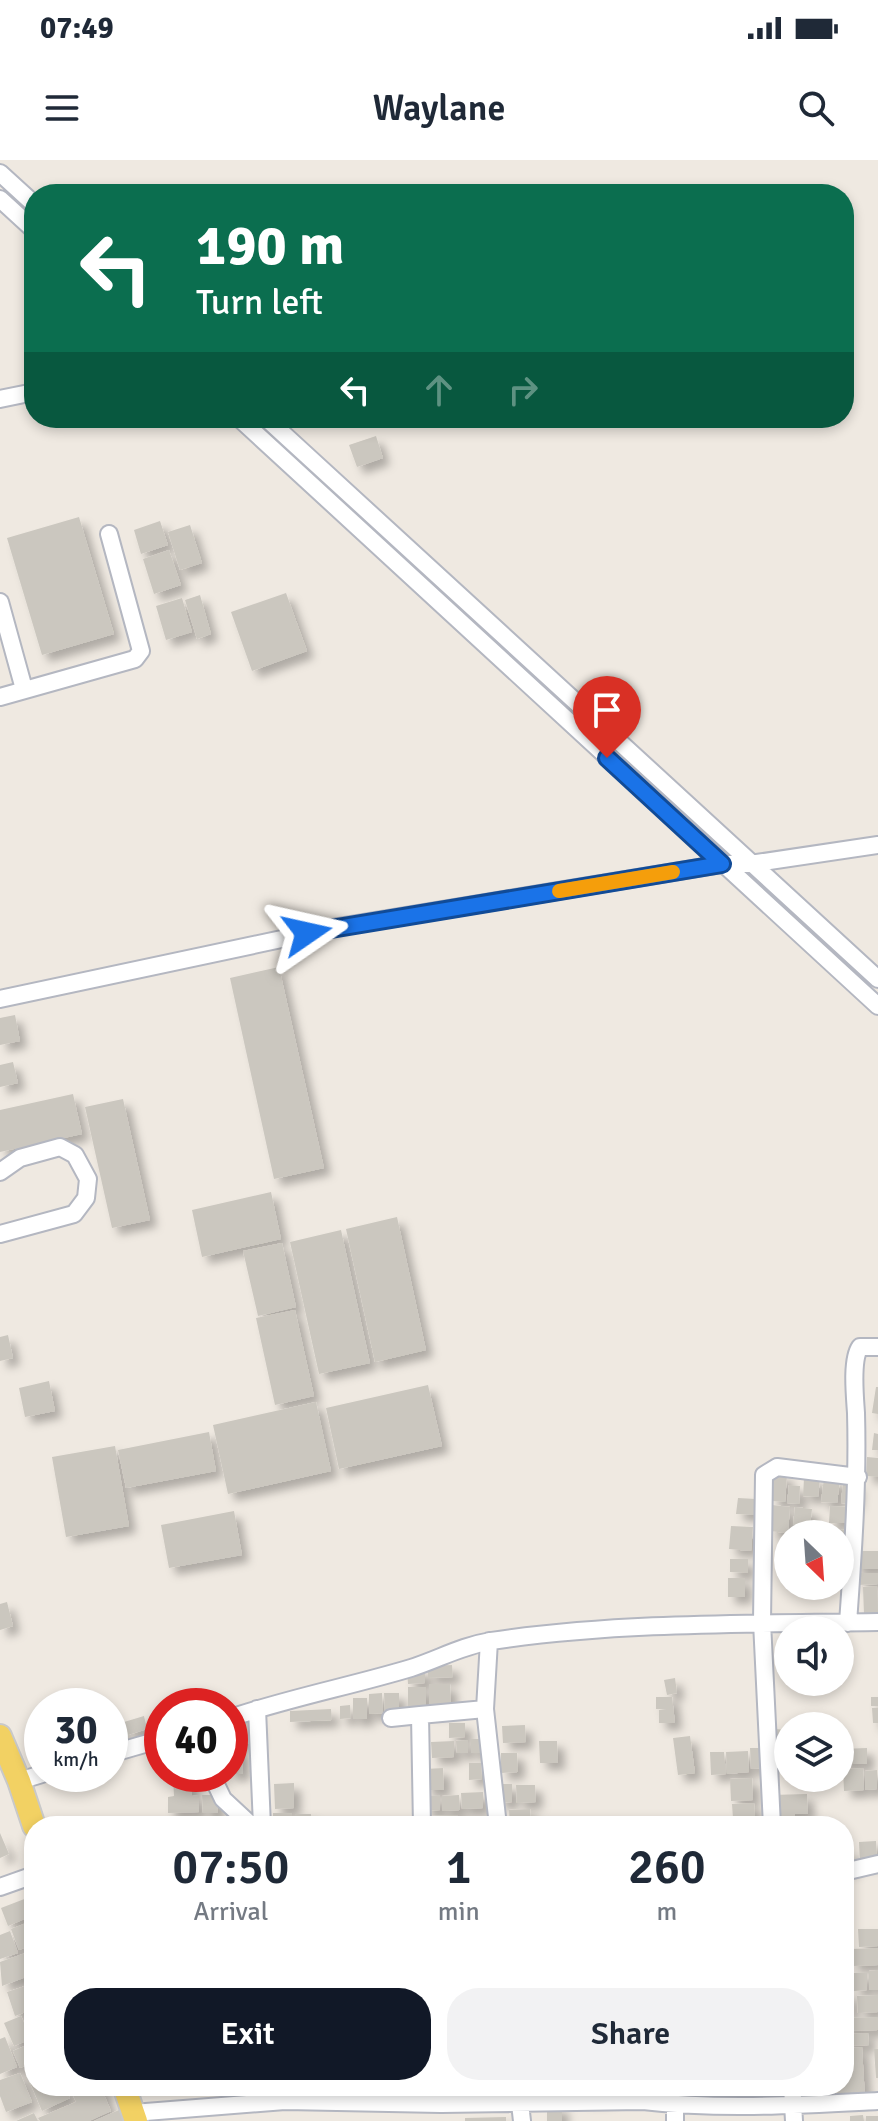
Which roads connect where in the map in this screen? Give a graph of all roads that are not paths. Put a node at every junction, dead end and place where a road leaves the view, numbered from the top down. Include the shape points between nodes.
1 (0, 173) edge
2 (24, 195) edge
3 (0, 199) edge
4 (24, 221) edge
5 (24, 394) edge
6 (0, 399) edge
7 (250, 428) edge
8 (277, 428) edge
9 (109, 534) dead end
10 (0, 602) edge
11 (24, 689) junction
12 (0, 697) edge
13 (878, 845) edge
14 (722, 864) junction
15 (750, 864) junction
16 (878, 979) edge
17 (0, 999) edge
18 (878, 1006) edge
19 (0, 1172) edge
20 (0, 1234) edge
21 (878, 1347) edge
22 (858, 1477) junction
23 (848, 1616) edge
24 (762, 1622) junction
25 (774, 1622) edge
26 (878, 1622) edge
27 (854, 1623) edge
28 (489, 1641) junction
29 (257, 1709) junction
30 (485, 1709) junction
31 (248, 1712) edge
32 (420, 1715) junction
33 (391, 1718) dead end
34 (0, 1736) edge
35 (12, 1779) edge
36 (220, 1792) edge
37 (29, 1816) edge
38 (241, 1816) edge
39 (262, 1816) edge
40 (422, 1816) edge
41 (497, 1816) edge
42 (772, 1816) edge
43 (878, 1864) edge
44 (854, 1870) edge
45 (24, 1879) edge
46 (0, 1887) edge
47 (127, 2096) edge
48 (271, 2096) edge
49 (315, 2096) edge
50 (441, 2096) edge
51 (503, 2096) edge
52 (519, 2096) edge
53 (645, 2096) edge
54 (878, 2101) edge
55 (441, 2104) junction
56 (675, 2113) edge
57 (793, 2113) edge
58 (134, 2117) edge
59 (522, 2121) edge

1 - 2 street
3 - 4 street
5 - 6 street
7 - 14 street
8 - 15 street
9 - 11 street via 139,655
10 - 11 street
11 - 12 street
13 - 15 street
14 - 15 street
14 - 17 street via 338,927
14 - 18 street
15 - 16 street
19 - 20 street via 20,1158 60,1147 75,1155 88,1179 86,1198 74,1214
21 - 22 street via 860,1347 856,1353
22 - 23 street
22 - 24 street via 777,1467 764,1475
24 - 25 street
24 - 28 street
24 - 42 street
26 - 27 street
28 - 29 street
28 - 30 street
29 - 31 street
29 - 39 street
30 - 32 street
30 - 41 street
32 - 33 street
32 - 40 street
34 - 35 main road
35 - 37 main road
36 - 38 street
43 - 44 street
45 - 46 street
47 - 58 main road
48 - 58 street
49 - 55 street
50 - 55 street
51 - 55 street
52 - 59 street
53 - 56 street
54 - 57 street
56 - 57 street

